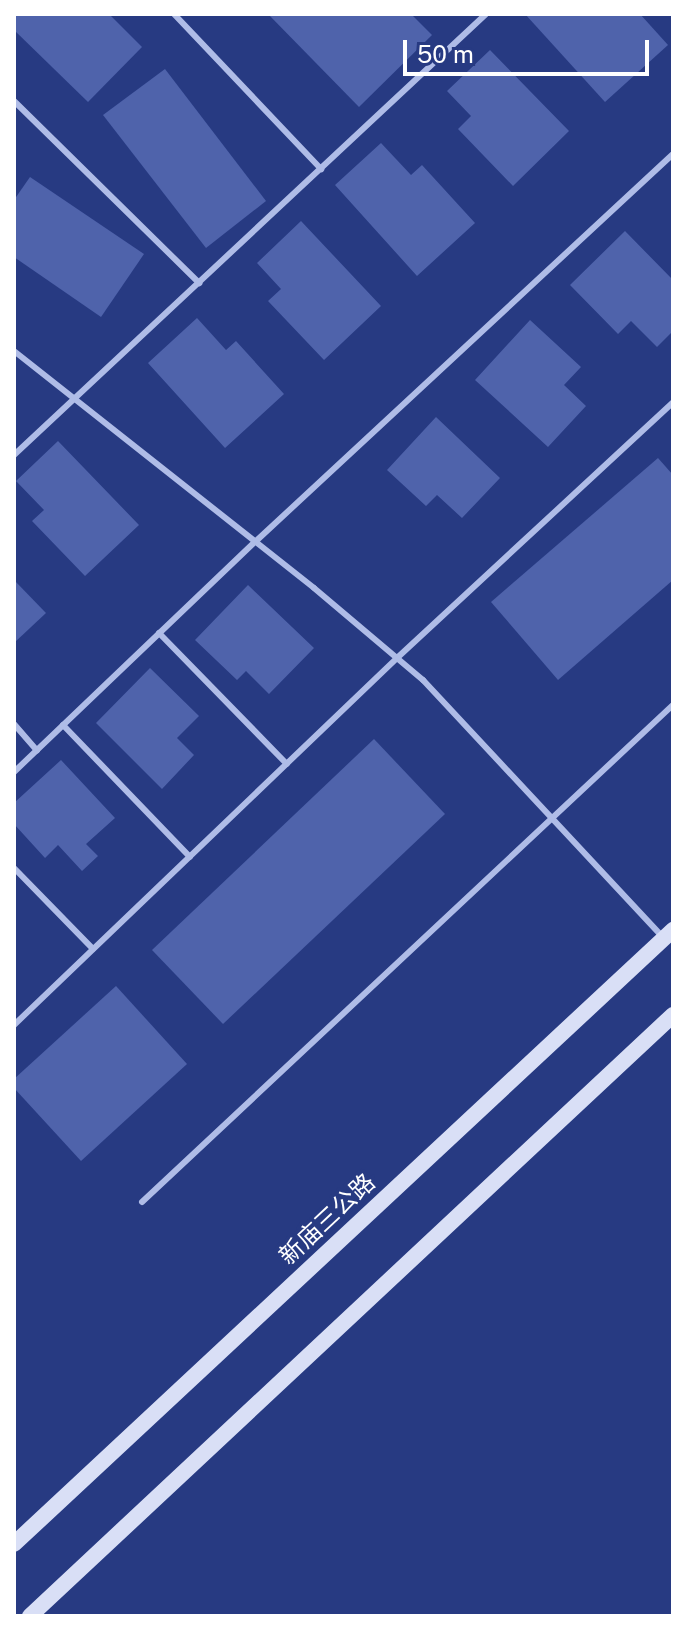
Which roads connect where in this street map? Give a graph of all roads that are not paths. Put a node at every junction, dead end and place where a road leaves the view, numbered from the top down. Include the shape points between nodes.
1 (174, 14) edge
2 (486, 14) edge
3 (14, 101) edge
4 (673, 154) edge
5 (321, 169) junction
6 (199, 283) junction
7 (14, 351) edge
8 (75, 399) junction
9 (673, 402) edge
10 (14, 455) edge
11 (255, 542) junction
12 (159, 633) junction
13 (397, 658) junction
14 (673, 705) edge
15 (14, 724) edge
16 (63, 725) junction
17 (37, 750) junction
18 (287, 764) junction
19 (14, 772) edge
20 (552, 820) junction
21 (190, 857) junction
22 (14, 868) edge
23 (669, 934) edge
24 (93, 949) junction
25 (673, 1015) edge
26 (14, 1025) edge
27 (142, 1202) dead end
28 (14, 1544) edge
29 (30, 1616) edge

1 - 5 lane
2 - 5 lane
3 - 6 lane
4 - 11 lane
5 - 6 lane
6 - 8 lane
7 - 8 lane
8 - 10 lane
8 - 11 lane
9 - 13 lane
11 - 12 lane
11 - 13 lane
12 - 16 lane
12 - 18 lane
13 - 18 lane
13 - 20 lane
14 - 20 lane
15 - 17 lane
16 - 17 lane
16 - 21 lane
17 - 19 lane
18 - 21 lane
20 - 23 lane
20 - 27 lane
21 - 24 lane
22 - 24 lane
23 - 28 main road, 新庙三公路
24 - 26 lane
25 - 29 main road

